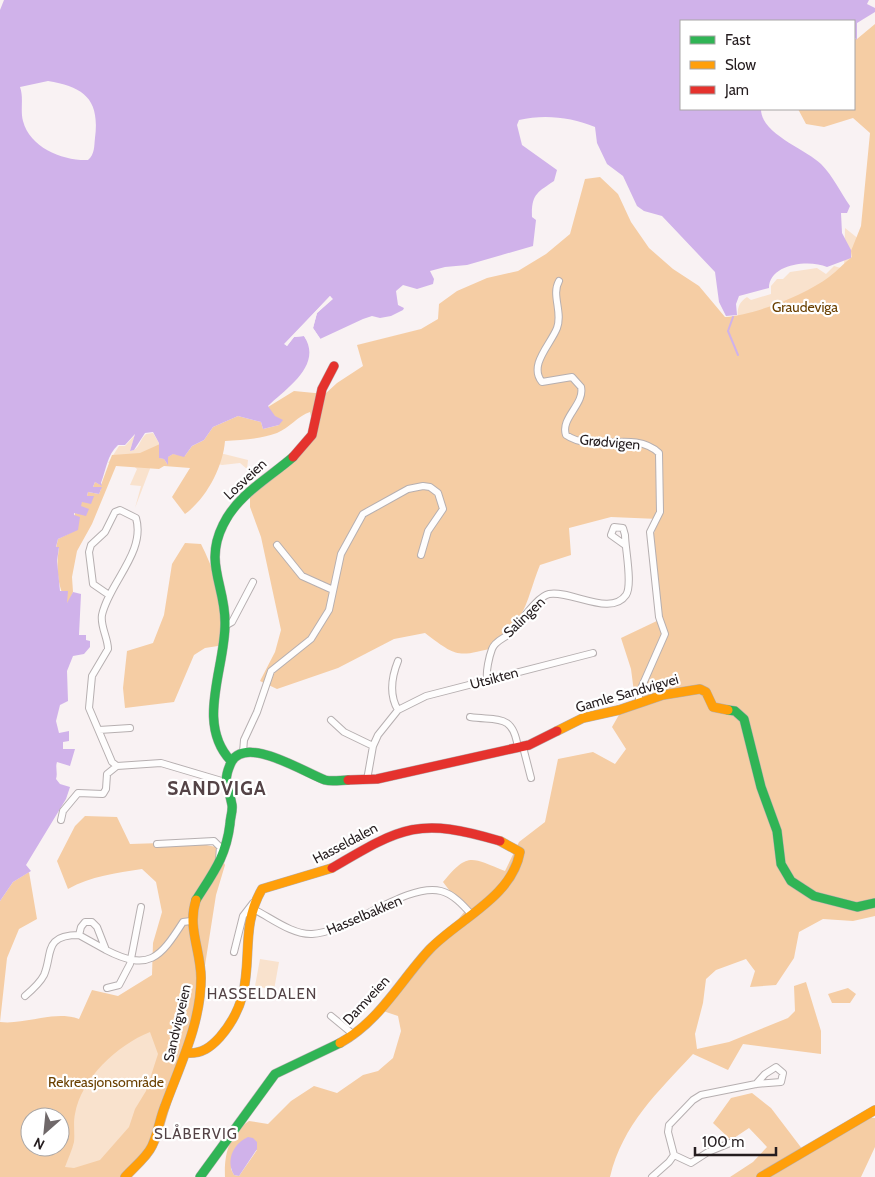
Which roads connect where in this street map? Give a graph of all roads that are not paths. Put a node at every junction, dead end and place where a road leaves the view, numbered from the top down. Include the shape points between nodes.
1 (559, 281) dead end
2 (334, 366) dead end
3 (277, 545) dead end
4 (625, 545) dead end
5 (420, 555) dead end
6 (253, 582) dead end
7 (333, 590) junction
8 (109, 595) junction
9 (225, 626) junction
10 (593, 654) dead end
11 (398, 661) dead end
12 (487, 679) junction
13 (639, 703) junction
14 (398, 710) junction
15 (470, 716) dead end
16 (332, 720) dead end
17 (130, 728) dead end
18 (99, 730) junction
19 (373, 746) junction
20 (521, 748) junction
21 (243, 752) junction
22 (231, 761) junction
23 (117, 766) junction
24 (531, 778) dead end
25 (367, 780) junction
26 (224, 782) junction
27 (61, 820) dead end
28 (156, 844) dead end
29 (516, 848) joint
30 (220, 863) junction
31 (875, 903) edge
32 (253, 906) junction
33 (141, 907) dead end
34 (471, 914) junction
35 (191, 921) junction
36 (79, 935) junction
37 (106, 950) junction
38 (234, 952) dead end
39 (130, 959) junction
40 (106, 988) dead end
41 (25, 996) dead end
42 (331, 1016) dead end
43 (354, 1035) junction
44 (187, 1053) junction
45 (756, 1084) dead end
46 (875, 1110) edge
47 (735, 1141) dead end
48 (674, 1155) junction
49 (125, 1177) edge
50 (200, 1177) edge
51 (652, 1177) edge
52 (761, 1177) edge

1 - 13 street, Grødvigen via 556,289 558,327 538,367 542,382 572,377 581,387 581,395 566,424 566,435 579,441 638,442 659,453 660,512 650,532 659,617 665,634 639,693
2 - 9 street, Losveien via 322,390 315,429 309,440 257,484 222,525 212,563 223,600
3 - 7 street via 302,576
4 - 12 street, Salingen via 629,586 626,595 608,604 547,594 492,649
5 - 7 street via 428,531 443,509 438,493 423,486 408,489 363,514 341,554
6 - 9 street, Losveien via 232,622
7 - 21 street via 329,610 311,639 271,671 258,712 244,740
8 - 8 street via 137,536 136,518 120,510 115,512 105,532 91,545 89,552 93,584
8 - 18 street via 102,617 108,649 92,676 88,708
9 - 22 street, Losveien via 213,719
10 - 12 street, Utsikten
11 - 14 street via 392,689
12 - 14 street, Utsikten via 426,696
13 - 20 street, Gamle Sandvigvei via 583,718 546,739
13 - 31 street, Gamle Sandvigvei via 698,688 706,692 713,707 740,714 777,831 781,864 788,876 809,895 857,907
14 - 19 street, Utsikten via 385,724
15 - 20 street via 510,723
16 - 19 street via 344,732
17 - 18 street
18 - 23 street via 112,762
19 - 25 street, Utsikten
20 - 24 street
20 - 25 street, Gamle Sandvigvei
21 - 22 street
21 - 25 street, Gamle Sandvigvei via 258,751 328,781
22 - 26 street
23 - 26 street via 161,763
23 - 27 street via 107,774 103,794 78,793 63,811
26 - 30 street, Sandvigveien via 231,799 232,814 227,846
28 - 30 street via 214,841 220,848
29 - 32 street, Hasseldalen via 488,836 460,830 432,826 410,829 384,837 321,873 262,889
29 - 34 street, Damveien via 520,857 510,874 494,894
30 - 35 street, Sandvigveien via 196,900
32 - 34 street, Hasselbakken via 297,931 310,934 334,929 372,910 428,890 448,894
32 - 38 street via 243,916
32 - 44 street via 245,991 237,1014 207,1049 197,1054
33 - 39 street
34 - 43 street, Damveien via 428,952 377,1014
35 - 39 street via 183,922 158,956 148,960
35 - 44 street, Sandvigveien via 201,978
36 - 37 street
36 - 37 street via 85,922 92,922
36 - 41 street via 62,938 50,948 44,976
37 - 39 street
39 - 40 street via 120,986
42 - 43 street
43 - 50 street, Damveien via 323,1052 287,1065 275,1074
44 - 49 street, Sandvigveien via 164,1107 152,1147
45 - 48 street via 701,1095 693,1100 669,1125
46 - 52 street
47 - 48 street via 691,1163
48 - 51 street

